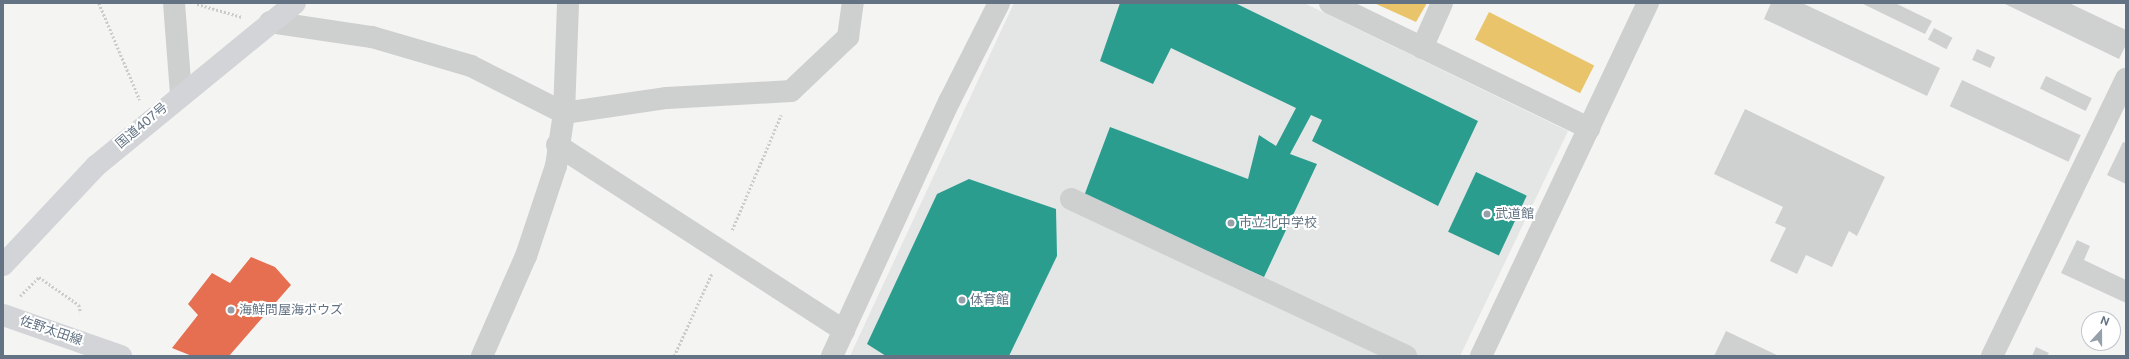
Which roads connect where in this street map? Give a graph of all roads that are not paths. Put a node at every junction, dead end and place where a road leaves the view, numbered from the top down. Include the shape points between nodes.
1 (174, 3) edge
2 (295, 3) edge
3 (568, 3) edge
4 (853, 3) edge
5 (999, 3) edge
6 (1330, 3) edge
7 (1442, 3) edge
8 (1648, 3) edge
9 (270, 22) junction
10 (1422, 48) junction
11 (2126, 79) edge
12 (181, 94) junction
13 (564, 113) junction
14 (1589, 128) junction
15 (557, 145) junction
16 (1071, 199) dead end
17 (3, 265) edge
18 (3, 315) edge
19 (844, 331) junction
20 (121, 356) edge
21 (482, 356) edge
22 (832, 356) edge
23 (1406, 356) edge
24 (1481, 356) edge
25 (1992, 356) edge

1 - 12 street
2 - 9 main road, 国道407号
3 - 13 street
4 - 13 street via 848,37 791,91 667,98
5 - 19 street via 948,102
6 - 10 street
7 - 10 street
8 - 14 street
9 - 12 main road, 国道407号
9 - 13 street via 372,37 471,66
10 - 14 street
11 - 25 street
12 - 17 main road, 国道407号 via 63,198
13 - 15 street
14 - 24 street
15 - 19 street via 723,250
15 - 21 street via 556,166 526,256
16 - 23 street
18 - 20 main road, 佐野太田線
19 - 22 street

